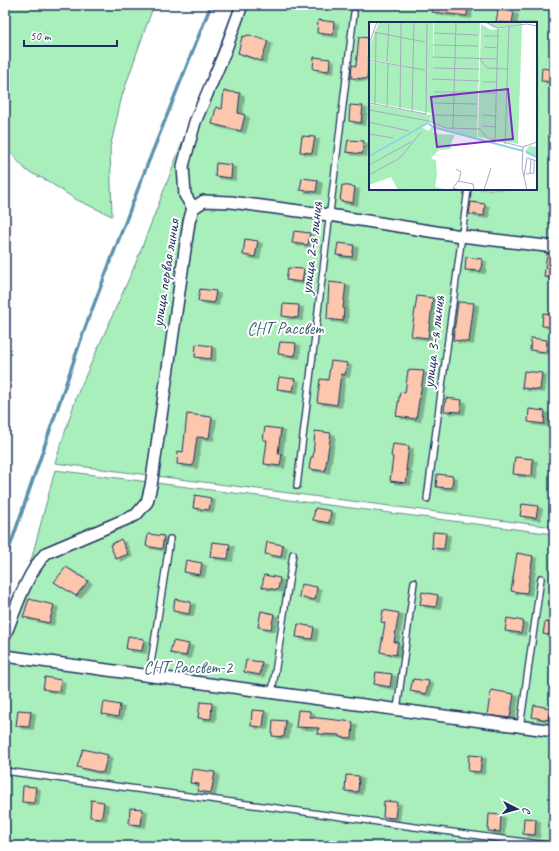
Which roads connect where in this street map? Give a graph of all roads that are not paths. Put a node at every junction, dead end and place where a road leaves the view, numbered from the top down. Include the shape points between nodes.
1 (242, 5) edge
2 (354, 13) dead end
3 (468, 190) edge
4 (193, 208) junction
5 (329, 215) junction
6 (461, 236) junction
7 (554, 247) edge
8 (296, 486) dead end
9 (427, 500) dead end
10 (170, 539) dead end
11 (293, 554) dead end
12 (541, 578) dead end
13 (414, 582) dead end
14 (5, 635) edge
15 (5, 656) edge
16 (149, 676) junction
17 (272, 693) junction
18 (397, 710) junction
19 (520, 727) junction
20 (554, 731) edge
21 (5, 771) edge
22 (554, 846) edge

1 - 4 street, улица первая линия via 194,122 183,166 184,195
2 - 5 lane, улица 2-я линия
3 - 6 lane, улица 3-я линия
4 - 5 street via 204,201 231,202
4 - 14 street, улица первая линия via 147,502 136,515 46,553 31,575
5 - 6 street
5 - 8 lane, улица 2-я линия
6 - 7 street
6 - 9 lane, улица 3-я линия
10 - 16 lane
11 - 17 lane
12 - 19 lane
13 - 18 lane
15 - 16 street
16 - 17 street
17 - 18 street
18 - 19 street
19 - 20 street
21 - 22 lane

